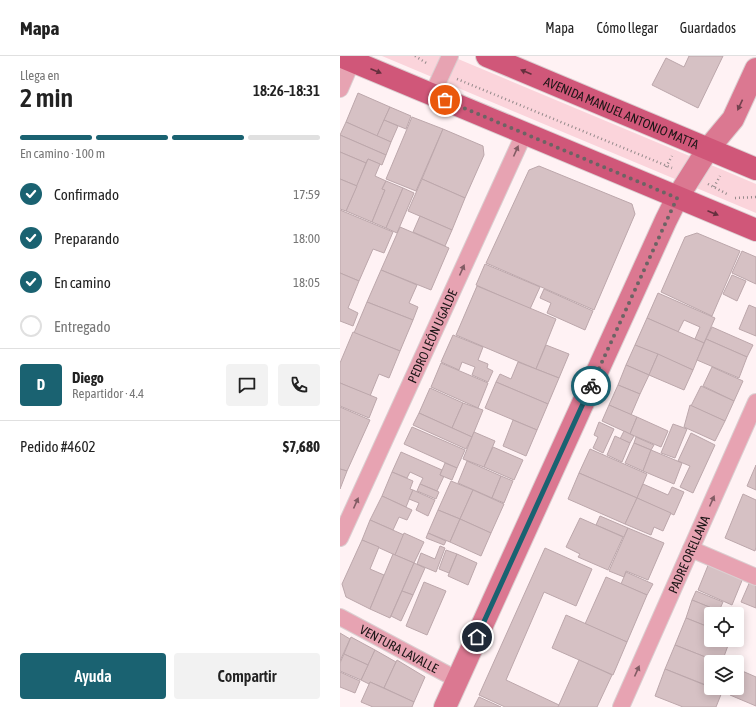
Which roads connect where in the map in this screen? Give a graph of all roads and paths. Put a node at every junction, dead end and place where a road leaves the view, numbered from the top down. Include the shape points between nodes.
1 (415, 56) edge
2 (450, 56) edge
3 (487, 56) edge
4 (346, 58) edge
5 (756, 69) edge
6 (442, 73) junction
7 (340, 89) edge
8 (432, 95) junction
9 (524, 134) junction
10 (684, 138) junction
11 (708, 149) junction
12 (729, 158) junction
13 (666, 166) junction
14 (756, 169) edge
15 (691, 176) junction
16 (714, 187) junction
17 (653, 188) junction
18 (756, 197) edge
19 (677, 198) junction
20 (756, 230) edge
21 (756, 402) edge
22 (340, 538) edge
23 (691, 549) junction
24 (756, 577) edge
25 (340, 618) edge
26 (458, 680) junction
27 (446, 707) edge
28 (621, 707) edge

1 - 6 path
2 - 6 street
10 -> 3 main road, AVENIDA MANUEL ANTONIO MATTA
4 - 7 street
4 -> 8 main road
5 -> 11 street via 733,119
6 - 8 street
6 - 13 path
8 - 9 main road
9 - 17 main road
22 -> 9 street, PEDRO LEÓN UGALDE
10 - 11 main road, AVENIDA MANUEL ANTONIO MATTA
10 - 13 path
11 - 12 main road, AVENIDA MANUEL ANTONIO MATTA
11 - 15 street
12 - 14 main road, AVENIDA MANUEL ANTONIO MATTA
12 - 16 path
13 - 15 path
13 - 17 path
15 - 16 path
15 - 19 street
16 - 18 path via 736,199
17 - 19 main road
19 -> 20 main road
19 - 26 street
23 -> 21 street, PADRE ORELLANA
23 - 24 street
28 -> 23 street, PADRE ORELLANA
25 - 26 street, VENTURA LAVALLE
26 - 27 street

